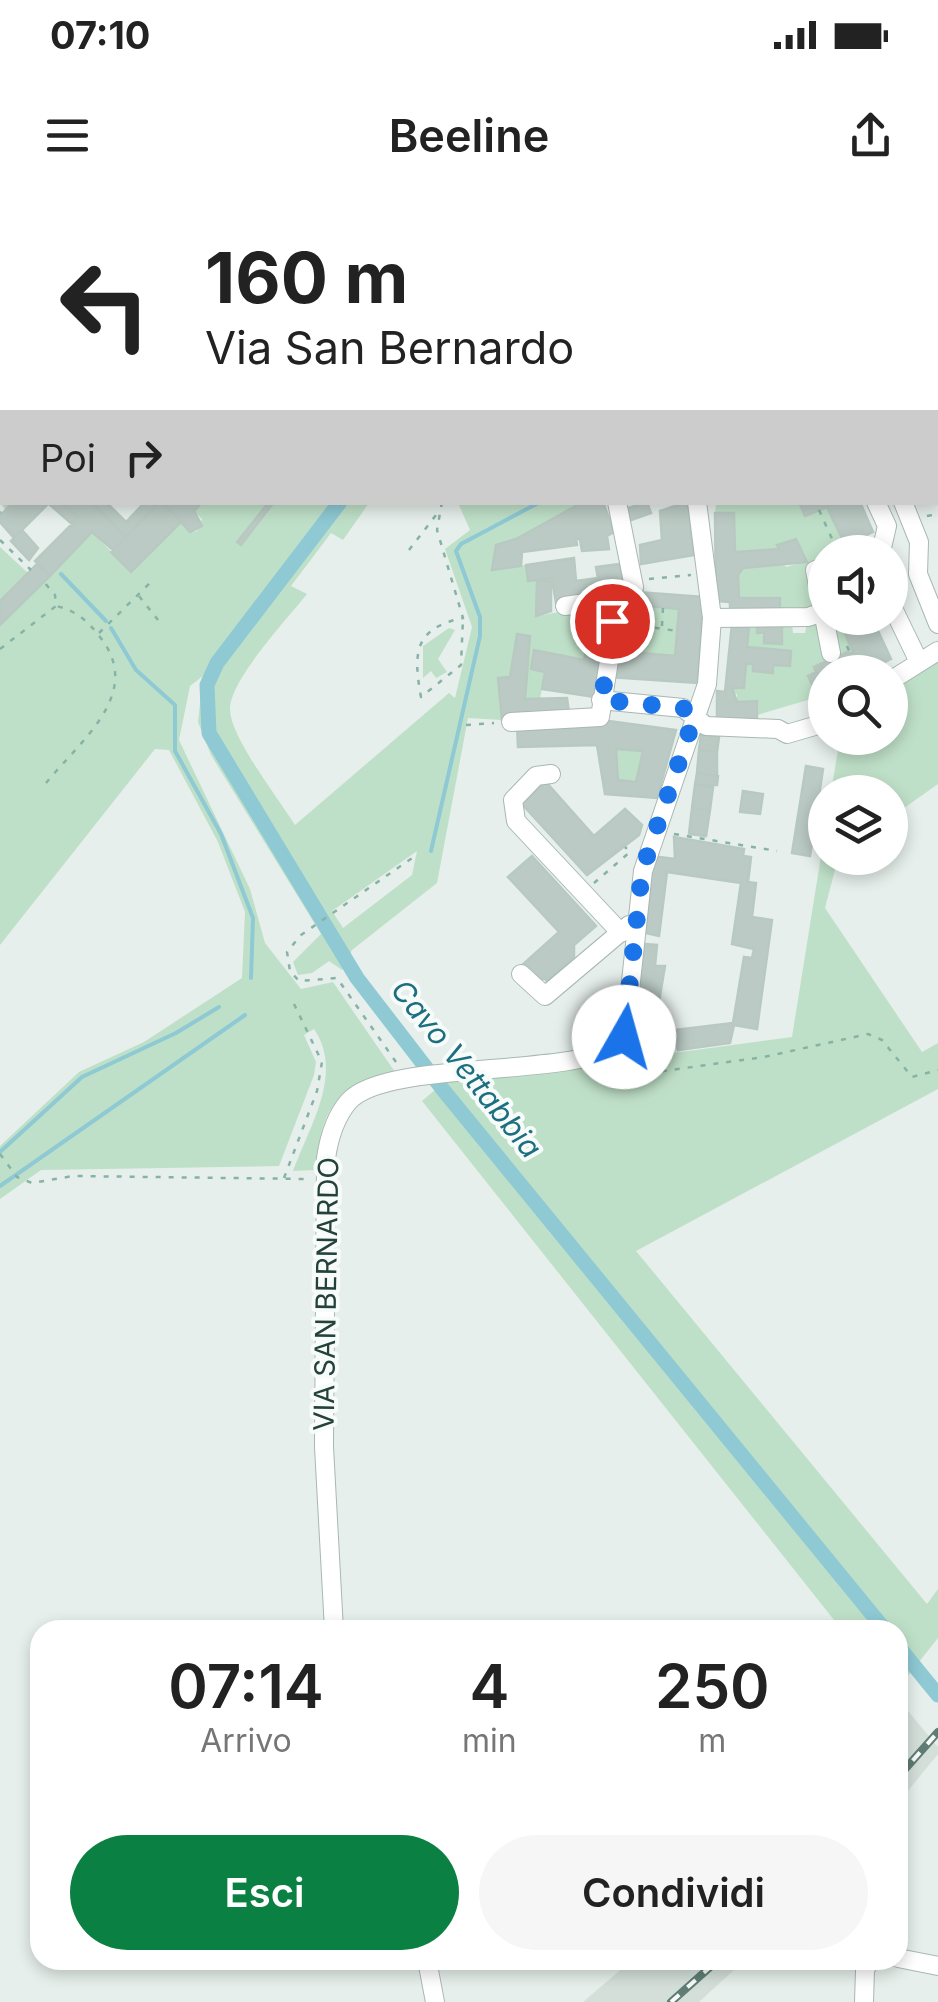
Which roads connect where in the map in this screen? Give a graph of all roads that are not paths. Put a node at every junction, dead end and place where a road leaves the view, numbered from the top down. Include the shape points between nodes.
1 (618, 505) edge
2 (697, 505) edge
3 (877, 505) edge
4 (904, 505) edge
5 (884, 535) edge
6 (619, 598) junction
7 (565, 606) dead end
8 (808, 615) edge
9 (712, 618) junction
10 (938, 624) edge
11 (824, 635) edge
12 (906, 635) edge
13 (938, 651) edge
14 (831, 653) dead end
15 (919, 662) junction
16 (908, 669) edge
17 (602, 700) junction
18 (695, 715) junction
19 (511, 722) road end
20 (808, 728) edge
21 (552, 774) dead end
22 (638, 919) junction
23 (621, 933) junction
24 (521, 974) dead end
25 (333, 1620) edge
26 (908, 1960) edge
27 (938, 1966) edge
28 (429, 1970) edge
29 (865, 1970) edge
30 (435, 2002) edge
31 (864, 2002) edge

1 - 6 street via 634,586
2 - 9 street
3 - 5 street
4 - 10 street via 919,542 918,574
6 - 7 street
6 - 17 street
8 - 9 street
9 - 18 street via 707,684
11 - 14 street
12 - 15 street
13 - 15 street
15 - 16 street
17 - 18 street
17 - 19 street via 600,717
18 - 20 street via 706,726 778,728 787,734
18 - 22 street via 642,871
21 - 23 street via 536,776 513,800 516,821
22 - 23 street
22 - 25 street, VIA SAN BERNARDO via 619,1046 384,1082 350,1100 330,1137 324,1447
23 - 24 street via 545,996
26 - 27 street
28 - 30 street
29 - 31 street

